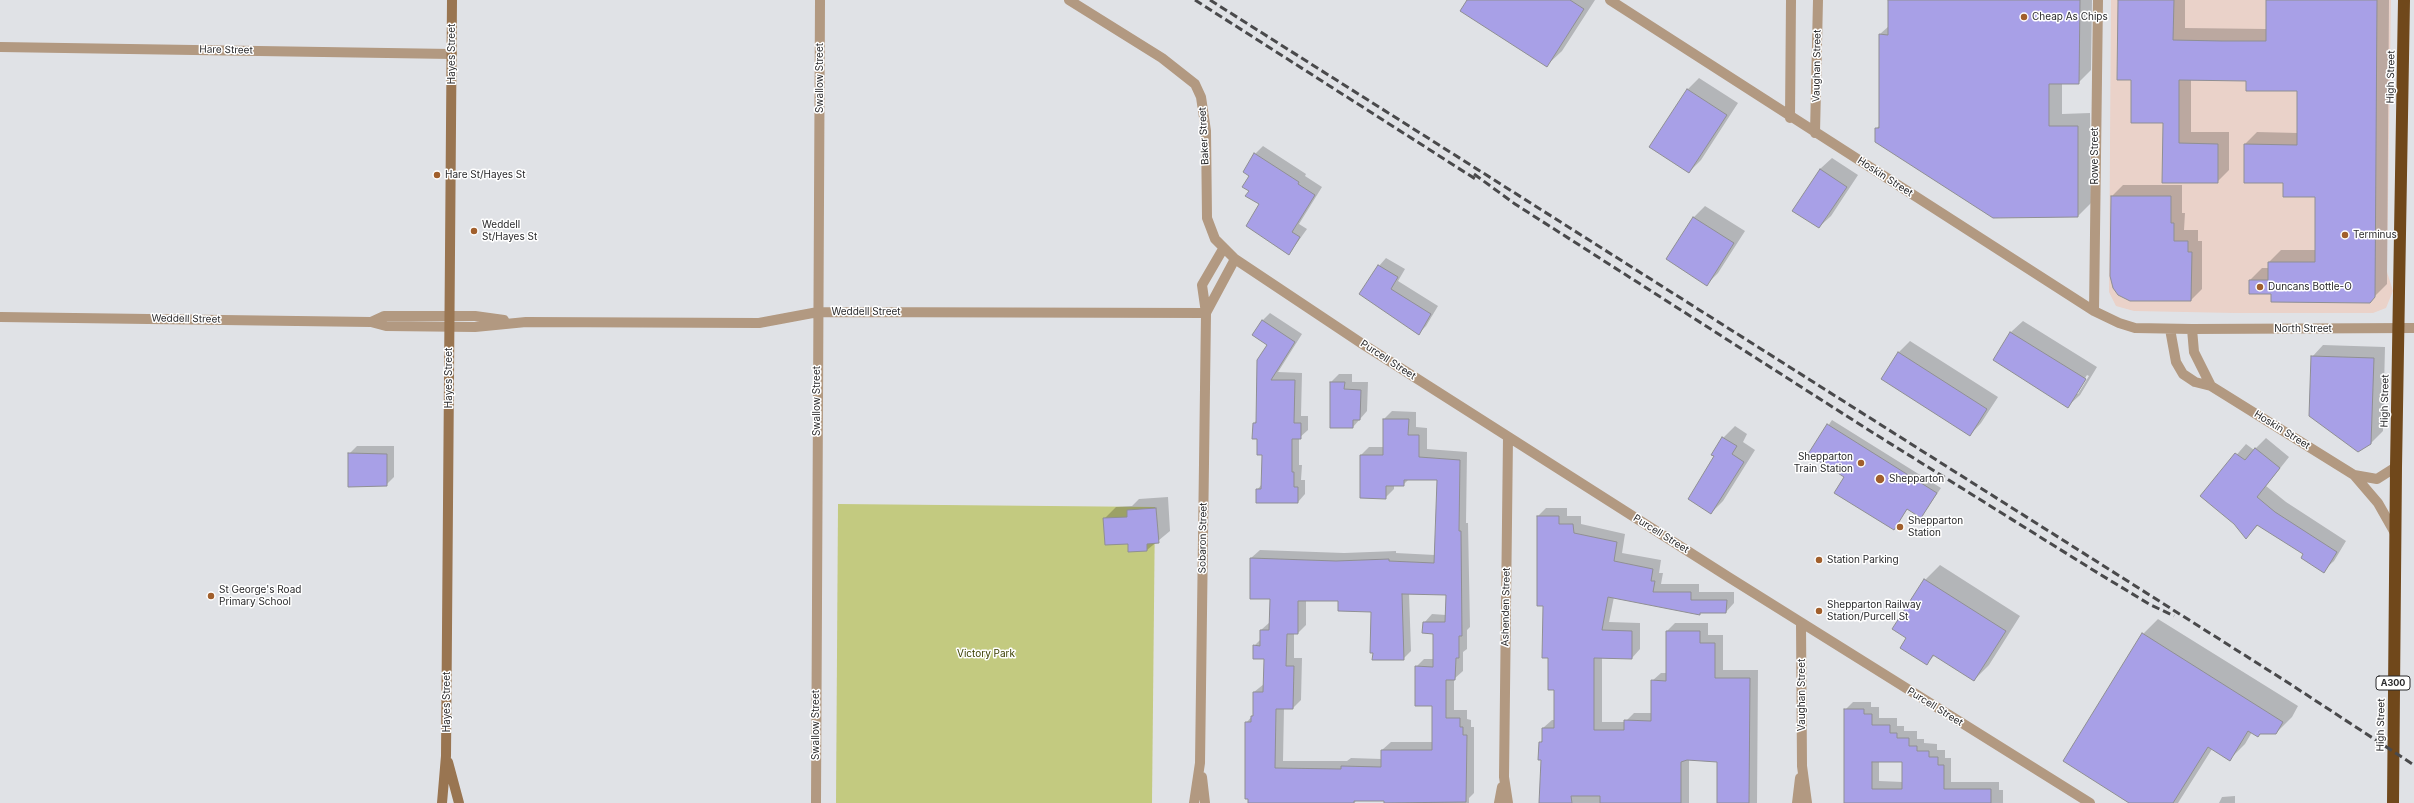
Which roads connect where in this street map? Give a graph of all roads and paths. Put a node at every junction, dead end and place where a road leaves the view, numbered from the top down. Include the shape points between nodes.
1 (452, 0) edge
2 (820, 0) edge
3 (1069, 0) edge
4 (1610, 0) edge
5 (1791, 0) edge
6 (1818, 0) edge
7 (2098, 0) edge
8 (2404, 0) edge
9 (0, 47) edge
10 (452, 54) junction
11 (1790, 118) junction
12 (1815, 133) junction
13 (1223, 249) junction
14 (1235, 259) junction
15 (2094, 311) junction
16 (818, 312) junction
17 (1206, 313) junction
18 (450, 316) junction
19 (0, 317) edge
20 (371, 322) junction
21 (526, 322) junction
22 (450, 326) junction
23 (2398, 328) junction
24 (2414, 328) edge
25 (2170, 329) junction
26 (2192, 329) junction
27 (2211, 386) junction
28 (1508, 437) junction
29 (2396, 467) junction
30 (2354, 475) junction
31 (2395, 532) junction
32 (1801, 623) junction
33 (446, 756) junction
34 (1200, 763) junction
35 (1802, 766) junction
36 (1504, 777) junction
37 (442, 803) edge
38 (459, 803) edge
39 (816, 803) edge
40 (1194, 803) edge
41 (1205, 803) edge
42 (1499, 803) edge
43 (1508, 803) edge
44 (1797, 803) edge
45 (1807, 803) edge
46 (2090, 803) edge
47 (2393, 803) edge

1 - 10 street, Hayes Street
2 - 16 street, Swallow Street
3 - 13 street, Baker Street via 1162,58 1195,84 1201,97 1206,131 1207,218 1215,239
4 - 11 street, Hoskin Street
5 - 11 street
6 - 12 street, Vaughan Street
7 - 15 street, Rowe Street
8 - 23 highway, High Street / A300
9 - 10 street, Hare Street
10 - 18 street, Hayes Street
11 - 12 street, Hoskin Street
12 - 15 street, Hoskin Street
13 - 14 street, Baker Street
13 - 17 street, Sobaron Street via 1202,285
14 - 17 street, Sobaron Street
14 - 28 street, Purcell Street
15 - 25 street, Hoskin Street via 2135,328
16 - 17 street, Weddell Street
16 - 21 street, Weddell Street via 759,324
16 - 39 street, Swallow Street
17 - 34 street, Sobaron Street
18 - 20 street, Weddell Street via 384,316
18 - 21 street, Weddell Street
18 - 22 street, Hayes Street
19 - 20 street, Weddell Street
20 - 22 street, Weddell Street via 386,326
21 - 22 street, Weddell Street via 475,327
22 - 33 street, Hayes Street
23 - 24 street, North Street
23 - 26 street, North Street
23 - 29 highway, High Street / A300
25 - 26 street, Hoskin Street
25 - 27 street, Hoskin Street via 2176,362 2183,374 2195,382
26 - 27 street via 2194,352
27 - 30 street, Hoskin Street
28 - 32 street, Purcell Street
28 - 36 street, Ashenden Street
29 - 30 street, Hoskin Street via 2377,479
29 - 31 highway, High Street / A300
30 - 31 street, Hoskin Street via 2378,503
31 - 47 highway, High Street / A300
32 - 35 street, Vaughan Street
32 - 46 street, Purcell Street
33 - 37 street, Hayes Street
33 - 38 street, Hayes Street
34 - 40 street, Sobaron Street
34 - 41 street, Sobaron Street
35 - 44 street, Vaughan Street
35 - 45 street, Vaughan Street
36 - 42 street, Ashenden Street
36 - 43 street, Ashenden Street

